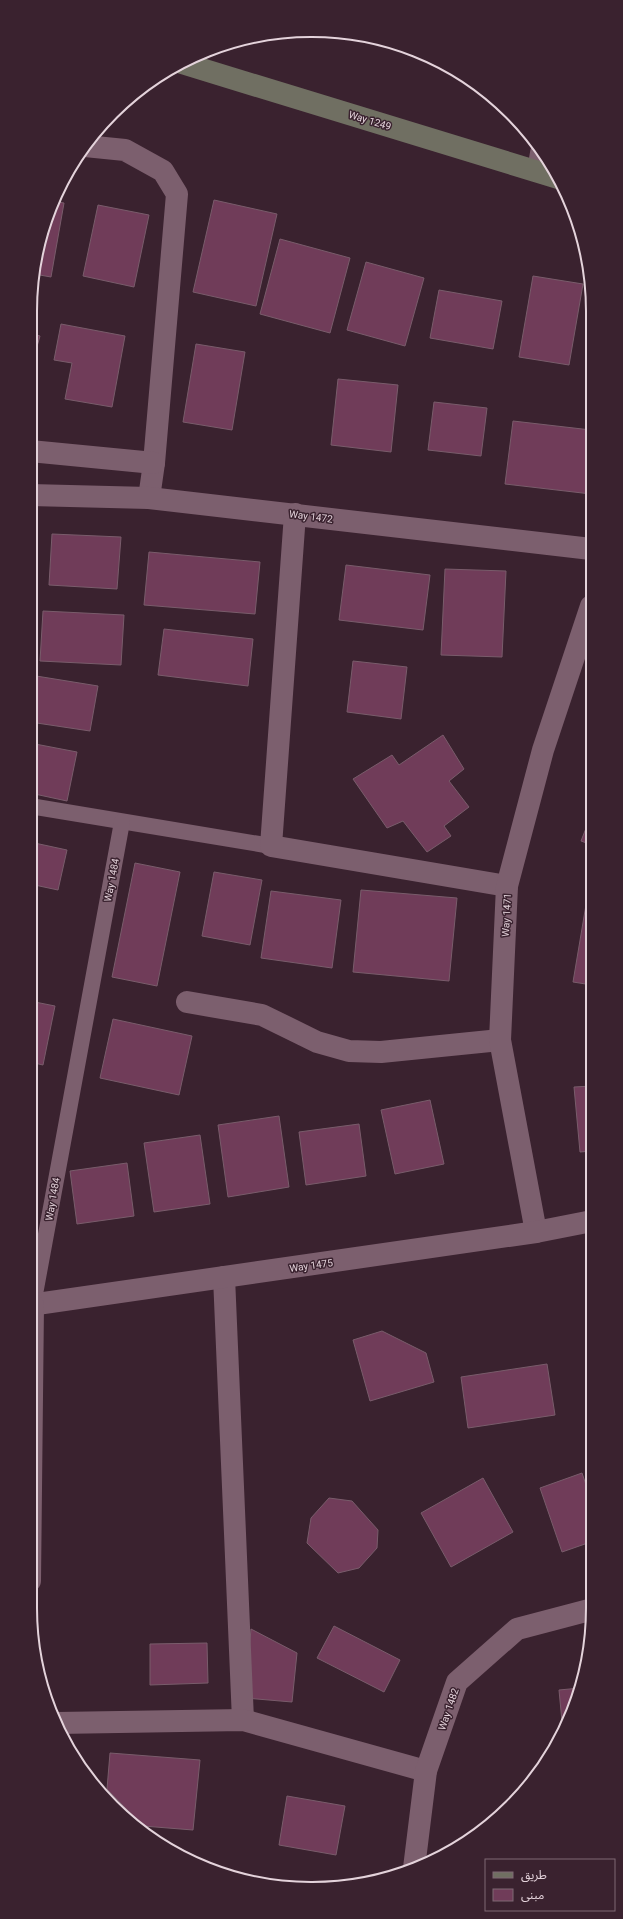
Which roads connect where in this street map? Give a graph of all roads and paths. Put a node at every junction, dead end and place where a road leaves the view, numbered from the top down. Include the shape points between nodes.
1 (190, 65) edge
2 (92, 147) edge
3 (545, 167) edge
4 (37, 452) edge
5 (154, 463) junction
6 (37, 495) edge
7 (149, 498) junction
8 (294, 514) junction
9 (586, 548) edge
10 (586, 621) edge
11 (37, 807) edge
12 (122, 822) junction
13 (271, 846) junction
14 (508, 886) junction
15 (187, 1002) dead end
16 (500, 1040) junction
17 (586, 1222) edge
18 (536, 1232) junction
19 (37, 1273) edge
20 (224, 1277) junction
21 (37, 1304) edge
22 (586, 1611) edge
23 (243, 1720) junction
24 (62, 1723) edge
25 (426, 1771) junction
26 (415, 1862) edge

1 - 3 street, Way 1249
2 - 5 street via 125,150 163,171 177,194
4 - 5 street
5 - 7 street
6 - 7 street, Way 1472
7 - 8 street, Way 1472
8 - 9 street, Way 1472
8 - 13 street
10 - 14 street, Way 1471 via 543,750
11 - 12 lane
12 - 13 lane
12 - 19 lane, Way 1484
13 - 14 street
14 - 16 street, Way 1471
15 - 16 street via 262,1015 317,1042 349,1052 381,1052
16 - 18 street, Way 1471
17 - 18 street, Way 1475
18 - 20 street, Way 1475
20 - 21 street, Way 1475
20 - 23 street
22 - 25 street, Way 1482 via 517,1629 457,1682
23 - 24 street
23 - 25 street
25 - 26 street, Way 1482

